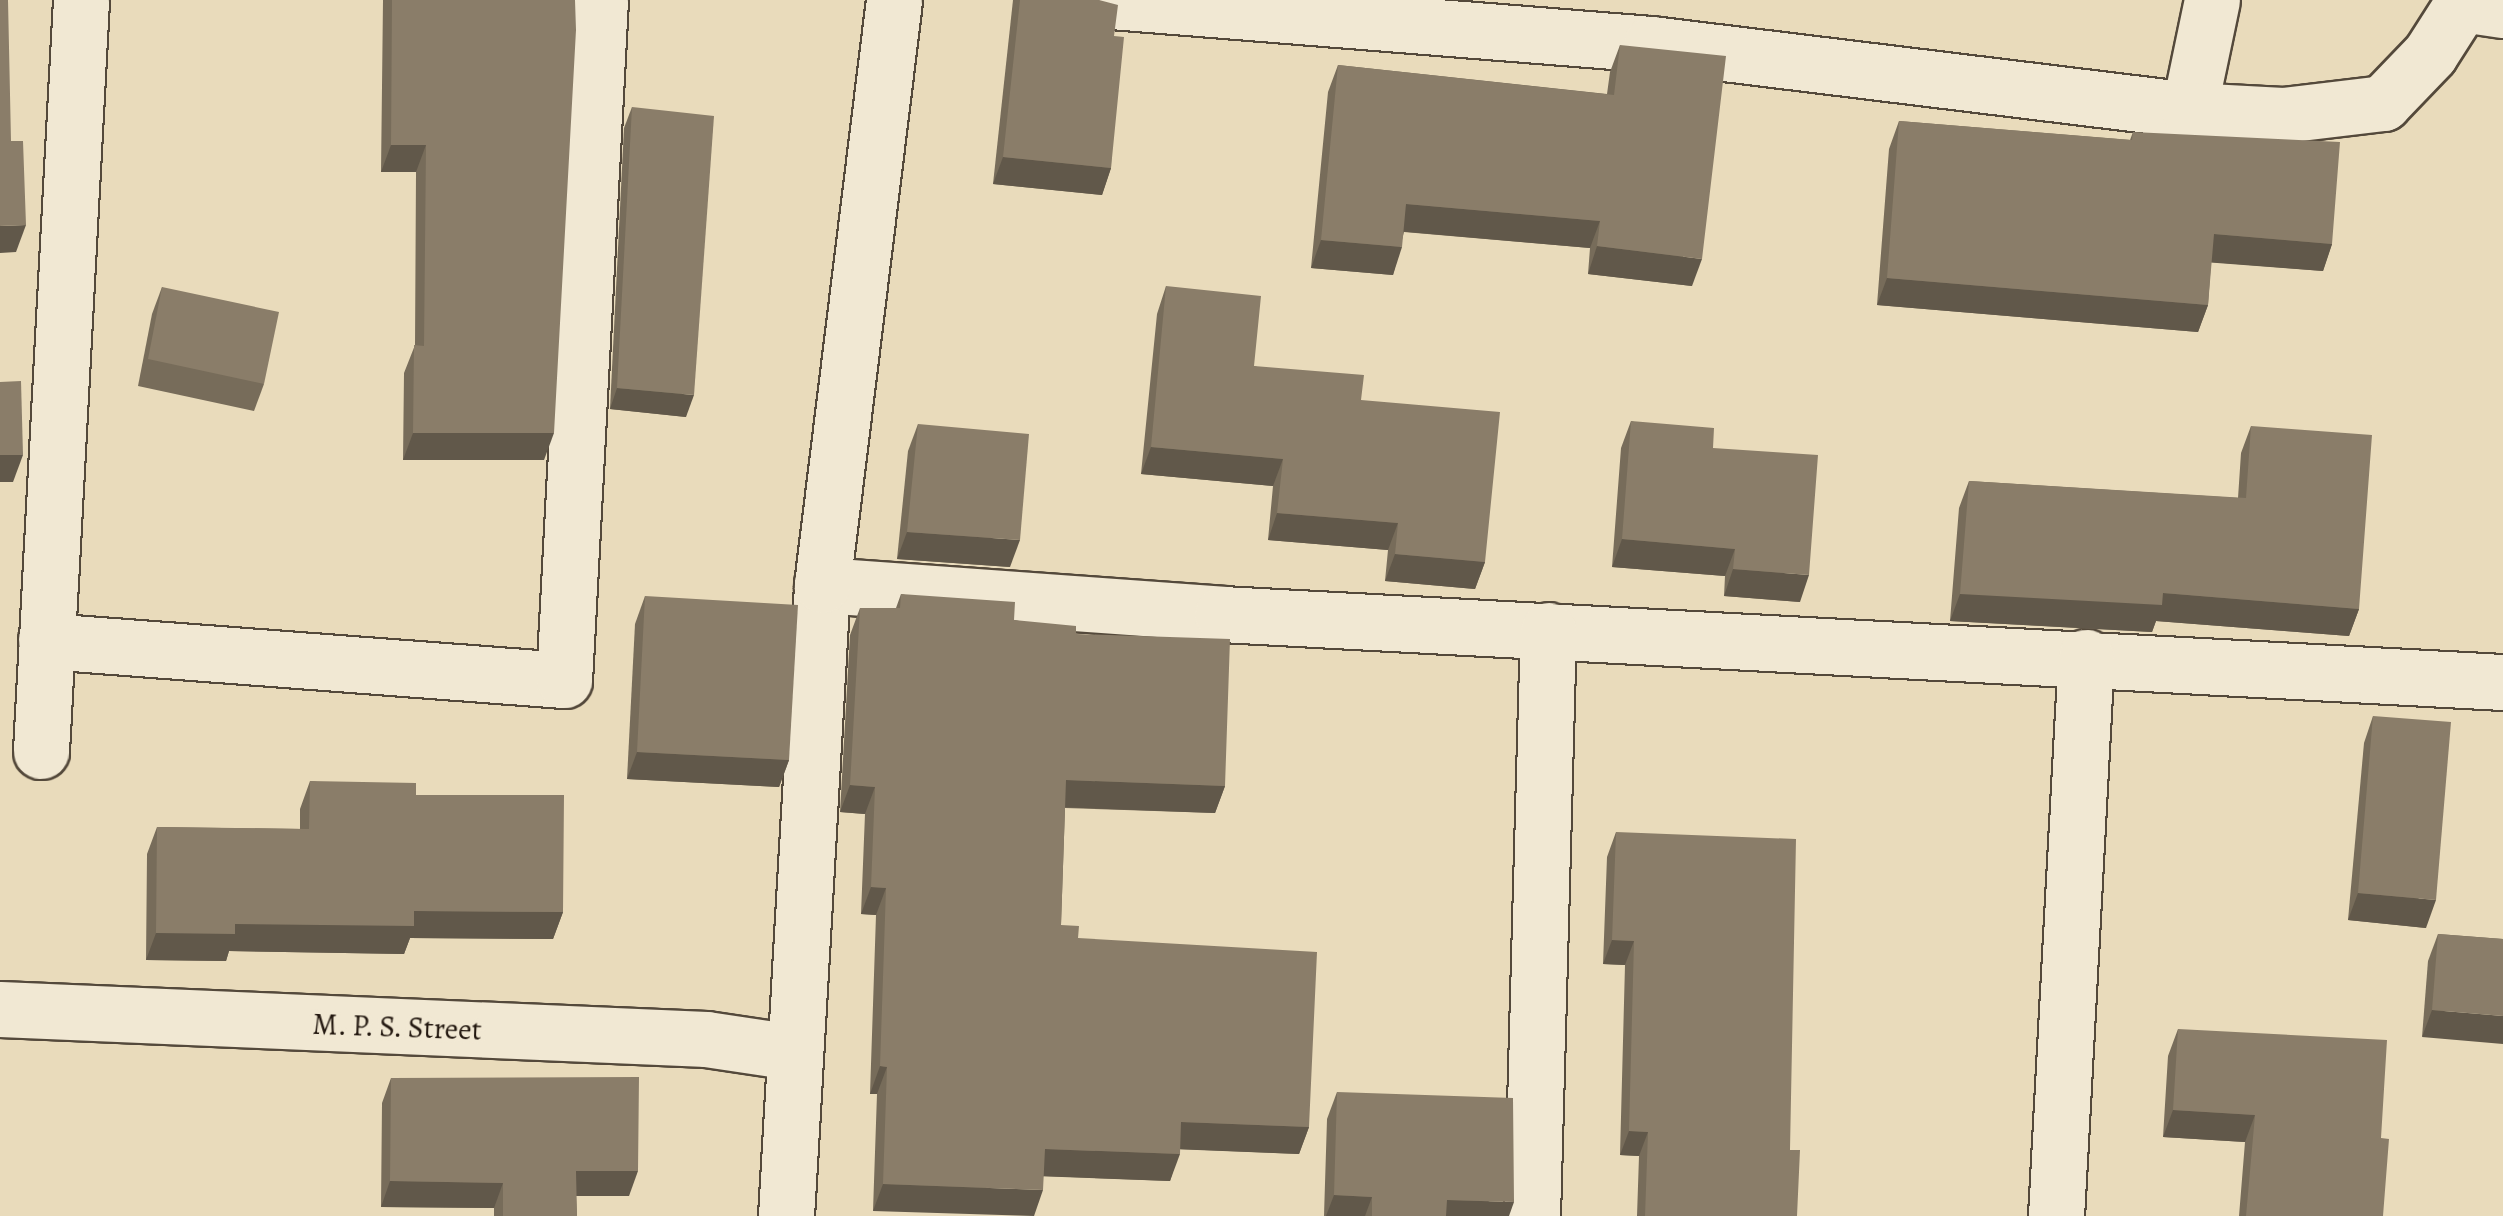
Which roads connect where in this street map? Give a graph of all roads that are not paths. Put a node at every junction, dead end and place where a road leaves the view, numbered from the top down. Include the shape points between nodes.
1 (81, 0) edge
2 (600, 0) edge
3 (894, 0) edge
4 (1100, 0) edge
5 (2212, 0) edge
6 (2503, 10) edge
7 (2189, 110) junction
8 (822, 585) junction
9 (1548, 630) junction
10 (46, 640) junction
11 (2086, 657) junction
12 (2503, 682) edge
13 (41, 751) dead end
14 (0, 1009) edge
15 (793, 1052) junction
16 (786, 1216) edge
17 (1532, 1216) edge
18 (2056, 1216) edge

1 - 10 street
2 - 10 street via 564,680
3 - 8 street
4 - 7 street via 1651,44
5 - 7 street
6 - 7 street via 2462,4 2430,54 2383,103 2283,115
8 - 9 street
8 - 15 street
9 - 11 street
9 - 17 street
10 - 13 street
11 - 12 street
11 - 18 street
14 - 15 street, M. P. S. Street via 706,1040
15 - 16 street

